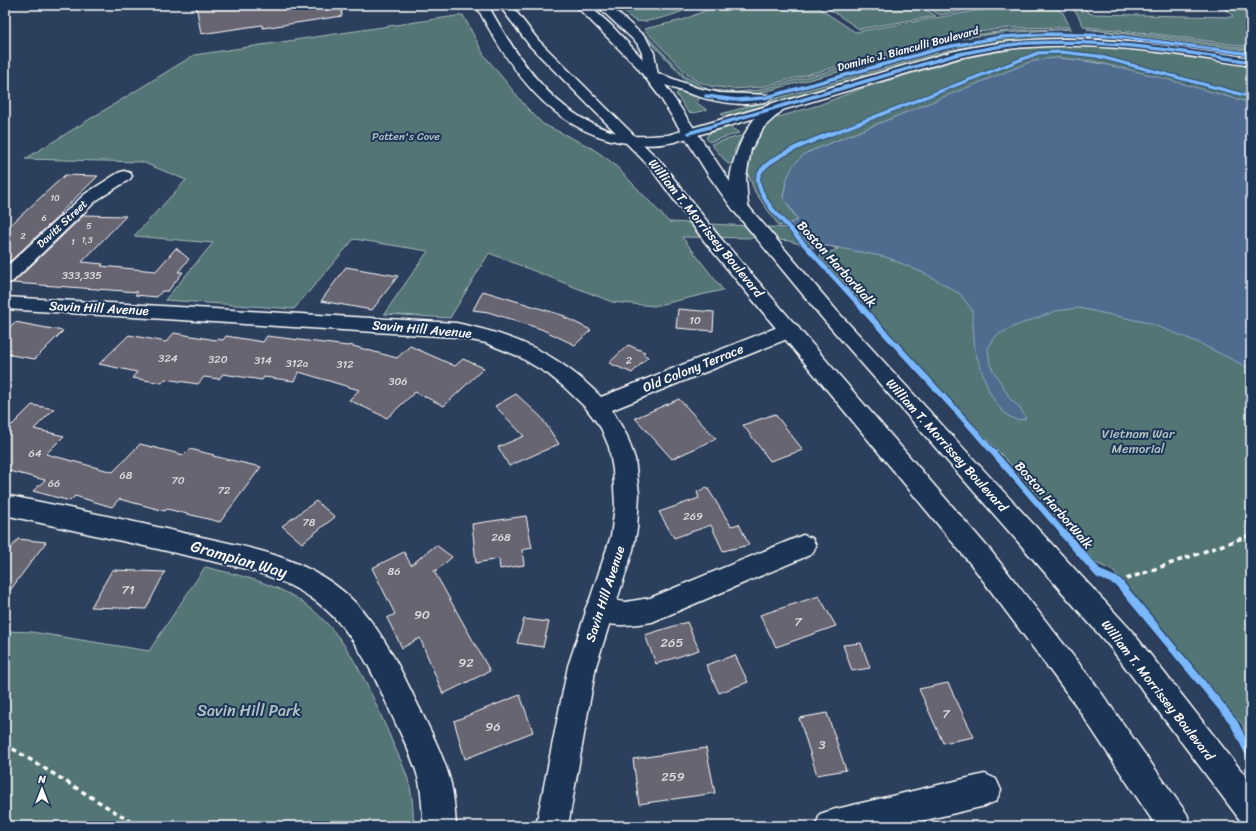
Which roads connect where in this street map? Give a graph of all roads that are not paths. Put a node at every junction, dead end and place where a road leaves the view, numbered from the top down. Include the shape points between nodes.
1 (482, 5) edge
2 (505, 5) edge
3 (517, 5) edge
4 (575, 5) edge
5 (602, 5) edge
6 (585, 8) edge
7 (515, 19) junction
8 (1251, 54) edge
9 (1251, 62) edge
10 (651, 75) junction
11 (764, 98) junction
12 (780, 105) junction
13 (686, 127) junction
14 (634, 142) junction
15 (124, 176) dead end
16 (740, 207) junction
17 (5, 278) edge
18 (5, 303) edge
19 (790, 330) junction
20 (597, 407) junction
21 (5, 505) edge
22 (803, 546) dead end
23 (599, 610) junction
24 (985, 790) dead end
25 (1251, 809) edge
26 (440, 826) edge
27 (552, 826) edge
28 (832, 826) edge
29 (1175, 826) edge

1 - 14 street via 507,51 550,102 582,126 606,136
2 - 7 street, William T. Morrissey Boulevard
3 - 7 street
4 - 6 street, William T. Morrissey Boulevard
5 - 10 street, William T. Morrissey Boulevard via 642,41 646,48
6 - 10 street, William T. Morrissey Boulevard via 620,40
7 - 14 street, William T. Morrissey Boulevard via 534,43
8 - 11 street, Dominic J. Bianculli Boulevard via 1114,36 1047,34 1001,37 949,46
9 - 12 street, Dominic J. Bianculli Boulevard via 1119,44 1016,44 955,55
10 - 11 street via 713,97 736,100
10 - 13 street, William T. Morrissey Boulevard
11 - 13 street, Dominic J. Bianculli Boulevard
12 - 13 street, Dominic J. Bianculli Boulevard
12 - 16 street via 756,127 743,148 738,183
13 - 14 street, Dominic J. Bianculli Boulevard via 657,141
13 - 16 street, William T. Morrissey Boulevard
14 - 19 street, William T. Morrissey Boulevard via 655,164 711,238
15 - 17 street, Davitt Street via 91,197
16 - 25 street, William T. Morrissey Boulevard via 830,314 1120,638
18 - 20 street, Savin Hill Avenue via 414,326 471,332 500,339 539,357 572,381
19 - 20 street, Old Colony Terrace
19 - 29 street, William T. Morrissey Boulevard via 1016,601 1085,694
20 - 23 street, Savin Hill Avenue via 616,436 624,462 627,493 620,548
21 - 26 street, Grampian Way via 118,528 252,560 288,572 320,589 361,629 386,668 433,775
22 - 23 street via 652,610 625,614
23 - 27 street, Savin Hill Avenue via 589,639 576,695
24 - 28 street

